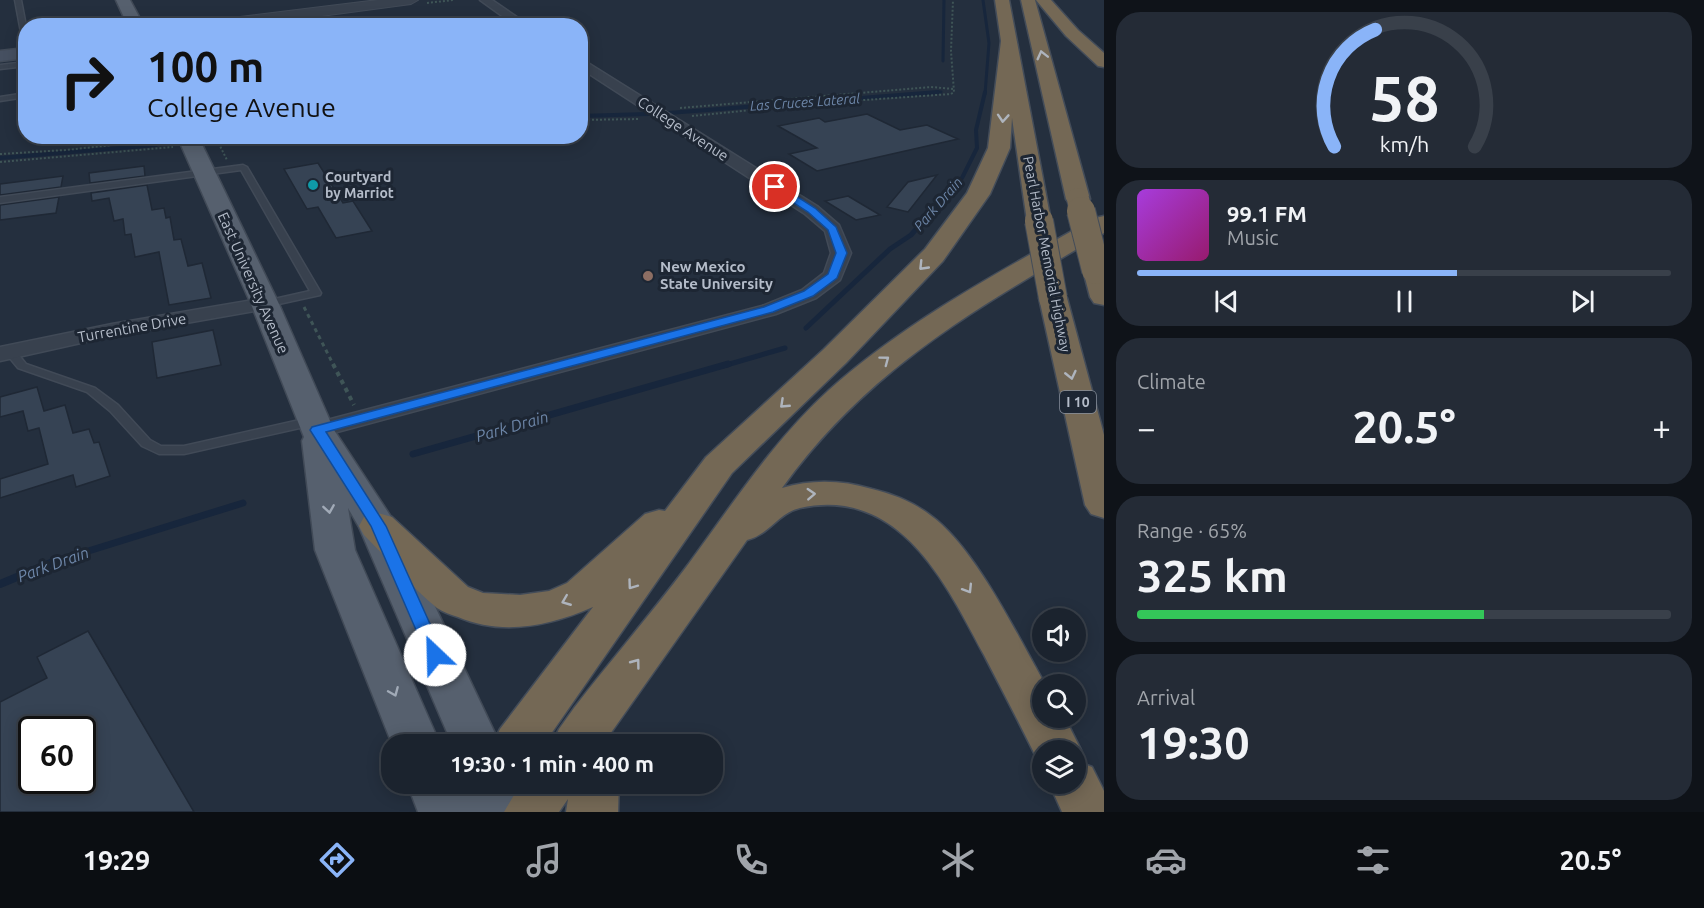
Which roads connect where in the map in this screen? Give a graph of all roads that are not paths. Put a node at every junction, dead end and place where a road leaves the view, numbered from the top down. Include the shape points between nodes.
1 (18, 0) edge
2 (123, 0) edge
3 (411, 0) edge
4 (485, 0) edge
5 (1002, 0) edge
6 (1028, 0) edge
7 (1043, 0) edge
8 (21, 18) edge
9 (132, 18) edge
10 (270, 18) edge
11 (513, 18) edge
12 (1009, 39) junction
13 (18, 49) edge
14 (0, 52) edge
15 (18, 53) edge
16 (0, 56) edge
17 (1104, 62) edge
18 (18, 65) edge
19 (0, 67) edge
20 (588, 67) edge
21 (18, 96) edge
22 (0, 99) edge
23 (190, 144) edge
24 (204, 173) junction
25 (0, 200) edge
26 (1091, 211) edge
27 (1104, 297) edge
28 (265, 304) junction
29 (5, 353) edge
30 (315, 426) junction
31 (719, 465) junction
32 (1104, 505) edge
33 (378, 526) junction
34 (701, 577) junction
35 (603, 723) edge
36 (412, 734) edge
37 (472, 734) edge
38 (524, 734) edge
39 (589, 734) edge
40 (1052, 740) edge
41 (437, 794) edge
42 (479, 794) edge
43 (501, 794) edge
44 (542, 794) edge
45 (593, 794) edge
46 (1079, 794) edge
47 (444, 812) edge
48 (465, 812) edge
49 (511, 812) edge
50 (530, 812) edge
51 (592, 812) edge
52 (1088, 812) edge

1 - 8 lane
2 - 9 main road
3 - 10 street
4 - 11 street
5 - 12 highway, Pearl Harbor Memorial Highway / I 10
26 -> 6 highway
7 - 17 highway
12 -> 31 highway via 1002,136 978,194 926,263 835,356
12 -> 32 highway, Pearl Harbor Memorial Highway / I 10, bridge via 1053,298
13 - 14 main road
15 - 16 main road
18 - 19 lane
20 - 30 street, College Avenue via 812,210 833,229 842,253 833,276 808,294 768,310
21 - 22 lane
23 - 24 main road, East University Avenue
24 - 25 lane
24 - 28 main road, East University Avenue
24 - 28 lane via 243,167 316,293
26 - 27 highway, bridge via 1096,270
34 -> 26 highway via 765,483 839,398 881,363
28 - 29 street, Turrentine Drive
28 - 30 main road, East University Avenue
29 - 30 lane via 22,366 91,390 146,443 159,450 184,450
30 - 33 main road, East University Avenue
30 -> 36 main road, East University Avenue via 335,550
31 -> 33 highway via 582,594 554,606 501,611 480,609 453,598
31 -> 38 highway
33 - 37 main road, East University Avenue
35 -> 34 highway
34 -> 40 highway via 777,501 803,494 833,494 882,505 908,518 944,554 972,596
35 - 39 highway
41 - 47 main road
42 - 48 main road
43 - 49 main road
44 - 50 highway
45 - 51 highway
46 - 52 highway

